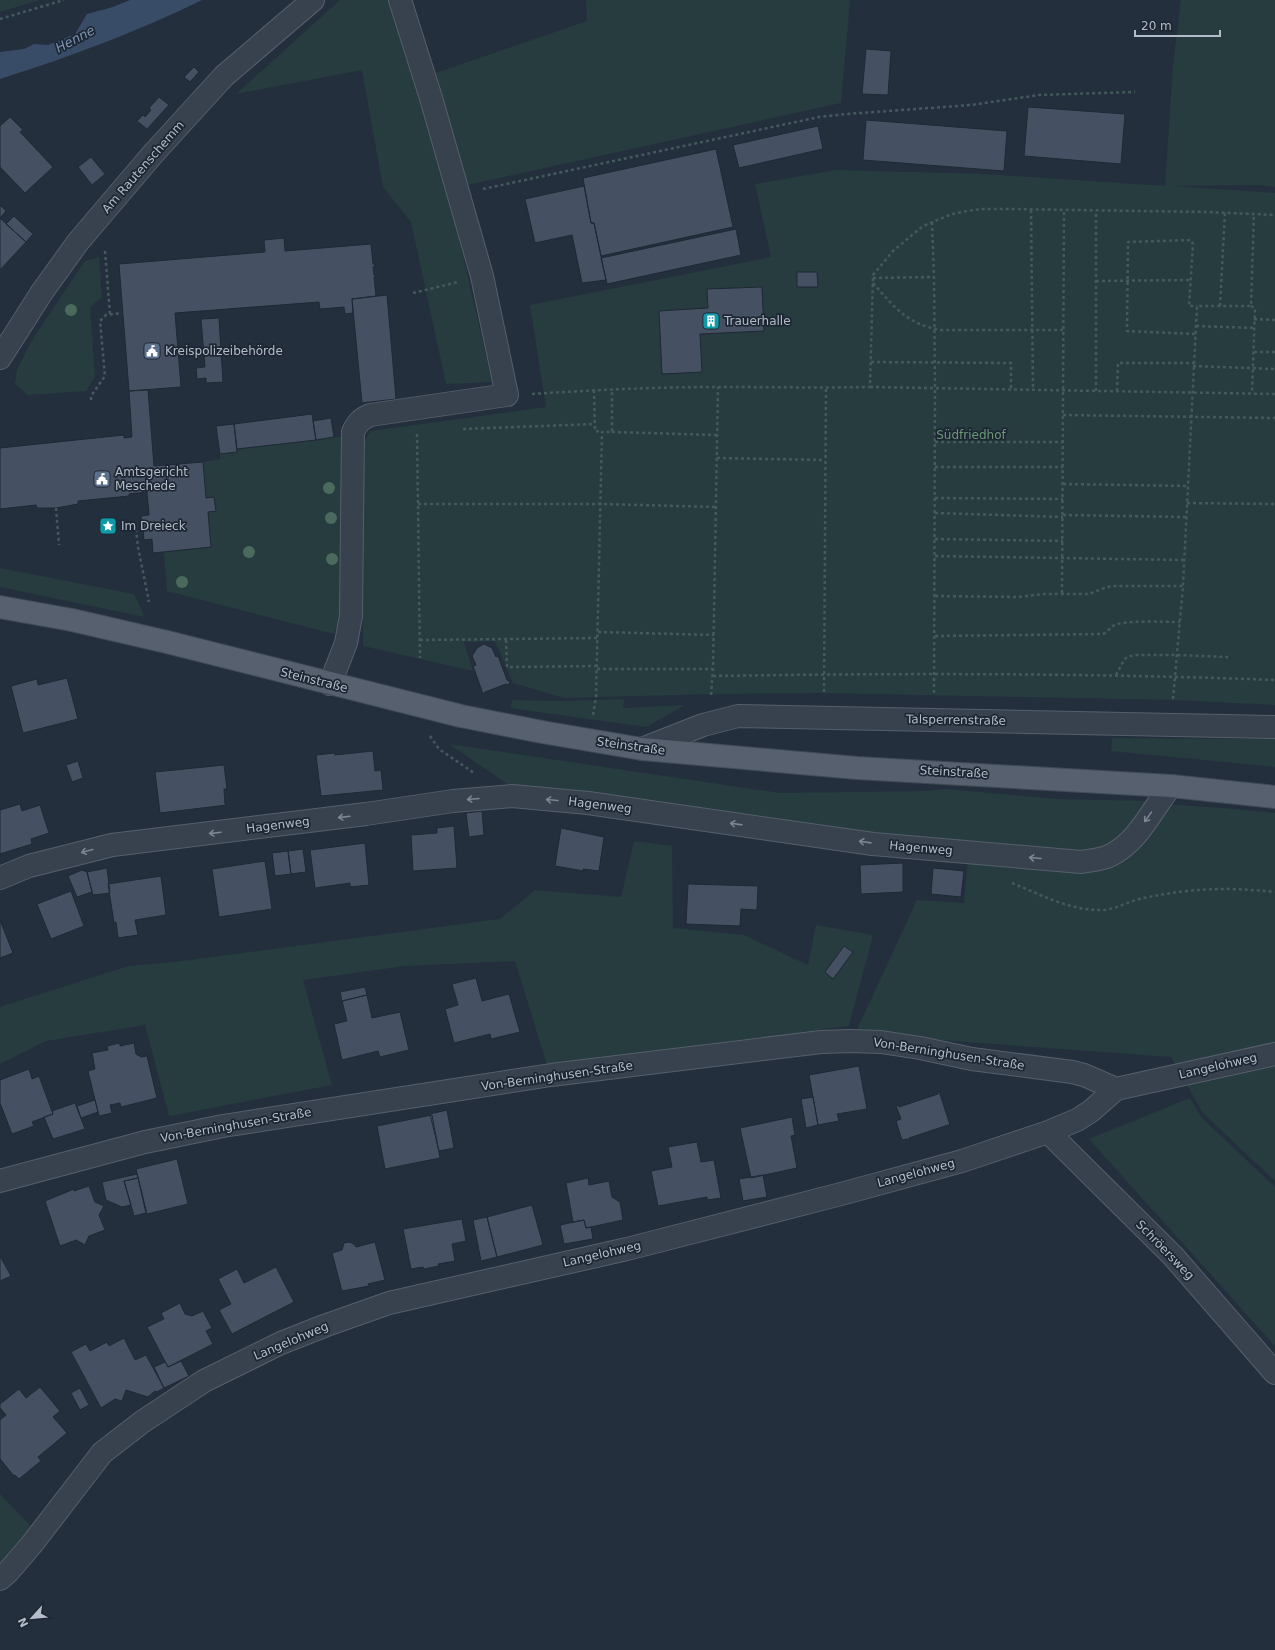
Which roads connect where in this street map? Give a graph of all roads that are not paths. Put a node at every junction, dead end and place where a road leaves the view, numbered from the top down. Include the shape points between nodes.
1 (313, 0) edge
2 (400, 0) edge
3 (0, 358) edge
4 (0, 607) edge
5 (330, 684) junction
6 (1275, 727) edge
7 (642, 749) junction
8 (1171, 786) junction
9 (1275, 797) edge
10 (0, 878) edge
11 (1275, 1054) edge
12 (1116, 1089) junction
13 (1048, 1132) junction
14 (0, 1181) edge
15 (1275, 1373) edge
16 (0, 1579) edge

1 - 3 street, Am Rautenschemm via 224,76 152,155 78,242
2 - 5 street via 482,276 507,395 370,415 356,424 353,432 351,616 346,643
4 - 5 main road, Steinstraße via 159,640
5 - 7 main road, Steinstraße via 503,725
6 - 7 street, Talsperrenstraße via 738,716 703,725
7 - 8 main road, Steinstraße via 857,768
8 - 9 main road, Steinstraße
8 -> 10 street, Hagenweg via 1125,846 1111,856 1081,862 873,844 588,803 512,796 453,801 112,845 29,866
11 - 12 street, Langelohweg
12 - 13 street, Langelohweg via 1092,1111
12 - 14 street, Von-Berninghusen-Straße via 1072,1072 881,1042 821,1042 551,1076 223,1126 145,1142
13 - 15 street, Schröersweg via 1173,1256
13 - 16 street, Langelohweg via 962,1161 834,1196 627,1249 389,1303 281,1343 204,1381 142,1422 102,1453 32,1544

